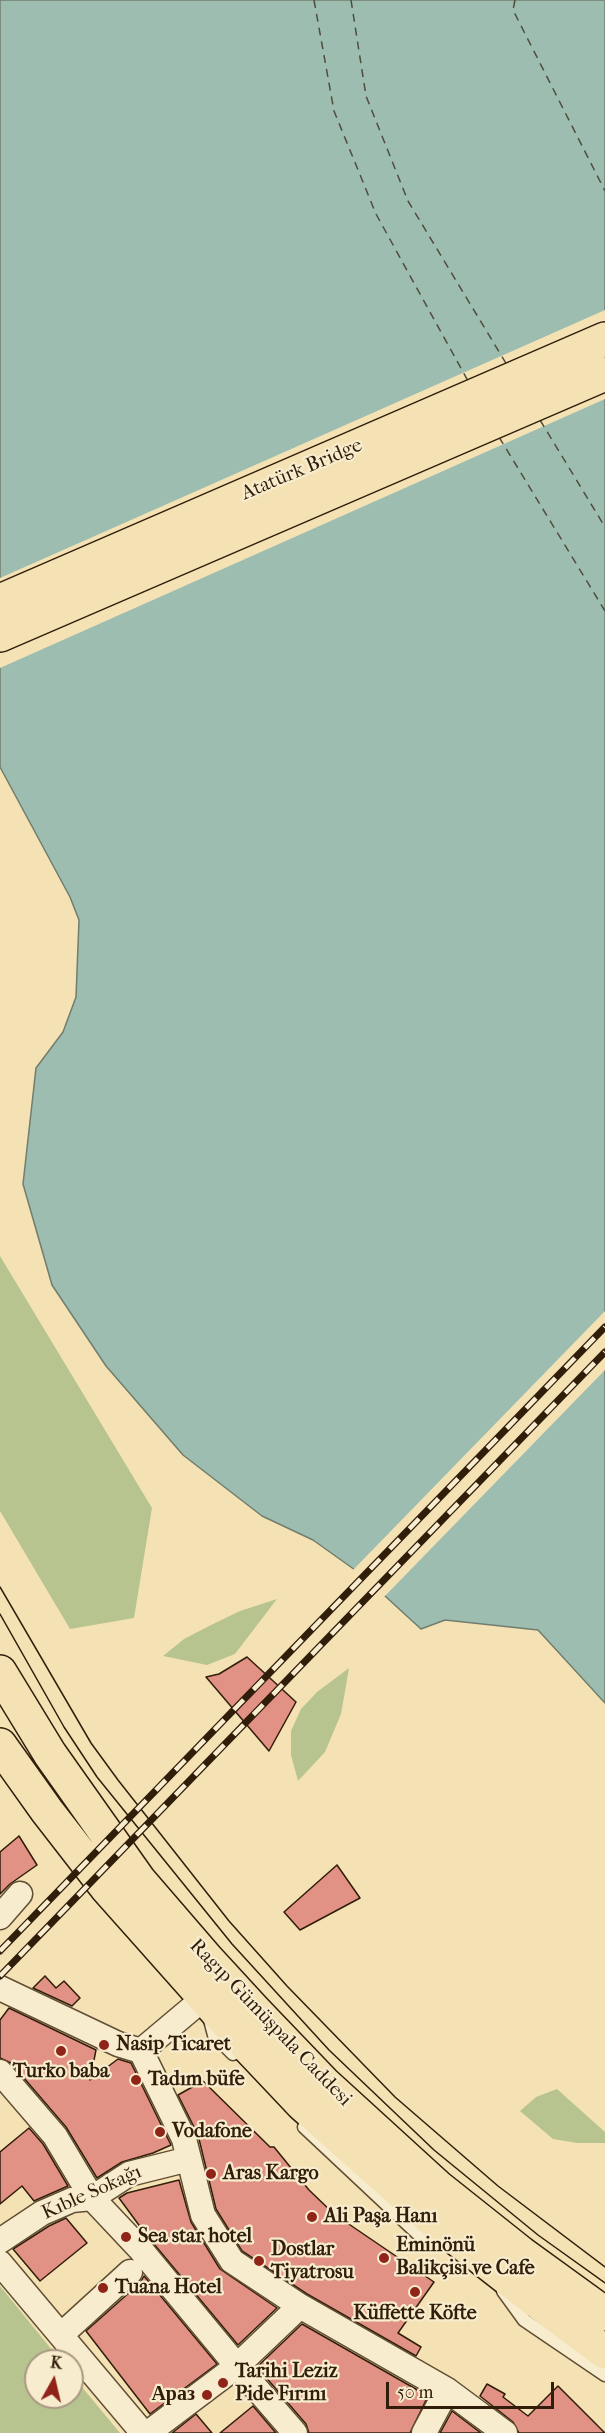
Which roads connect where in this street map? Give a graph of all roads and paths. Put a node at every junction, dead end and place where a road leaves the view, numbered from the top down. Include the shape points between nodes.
1 (605, 339) edge
2 (605, 374) edge
3 (0, 601) edge
4 (0, 634) edge
5 (0, 1672) edge
6 (0, 1744) edge
7 (20, 1894) dead end
8 (0, 1917) edge
9 (4, 1995) edge
10 (204, 1998) junction
11 (141, 2051) junction
12 (244, 2065) dead end
13 (0, 2072) edge
14 (297, 2119) dead end
15 (189, 2158) junction
16 (92, 2198) junction
17 (0, 2241) edge
18 (484, 2259) junction
19 (0, 2263) edge
20 (130, 2272) dead end
21 (300, 2306) junction
22 (605, 2314) edge
23 (61, 2335) junction
24 (605, 2352) edge
25 (237, 2366) junction
26 (605, 2375) edge
27 (447, 2390) junction
28 (143, 2433) edge
29 (148, 2433) edge
30 (296, 2433) edge
31 (424, 2433) edge
32 (505, 2433) edge

1 - 3 main road, Atatürk Bridge
2 - 4 main road, Atatürk Bridge
5 - 22 main road, Ragıp Gümüşpala Caddesi via 50,1755 139,1880 254,2010 324,2083 438,2187
6 - 10 main road, Ragıp Gümüşpala Caddesi via 106,1887
7 - 8 street
9 - 11 street
10 - 11 street
10 - 12 lane via 214,2035
10 - 18 main road, Ragıp Gümüşpala Caddesi via 303,2104 385,2180
11 - 15 street via 184,2139
13 - 16 street via 55,2136
14 - 18 lane via 418,2234
15 - 16 street, Kıble Sokağı via 129,2174
15 - 21 street via 203,2215 232,2261
16 - 17 street, Kıble Sokağı via 72,2200 42,2213
16 - 25 street via 141,2250
18 - 24 main road, Ragıp Gümüşpala Caddesi
18 - 26 lane via 524,2320
19 - 23 street
20 - 23 street
21 - 25 street
21 - 27 street
23 - 28 street
25 - 29 street
25 - 30 street
27 - 31 street
27 - 32 street

